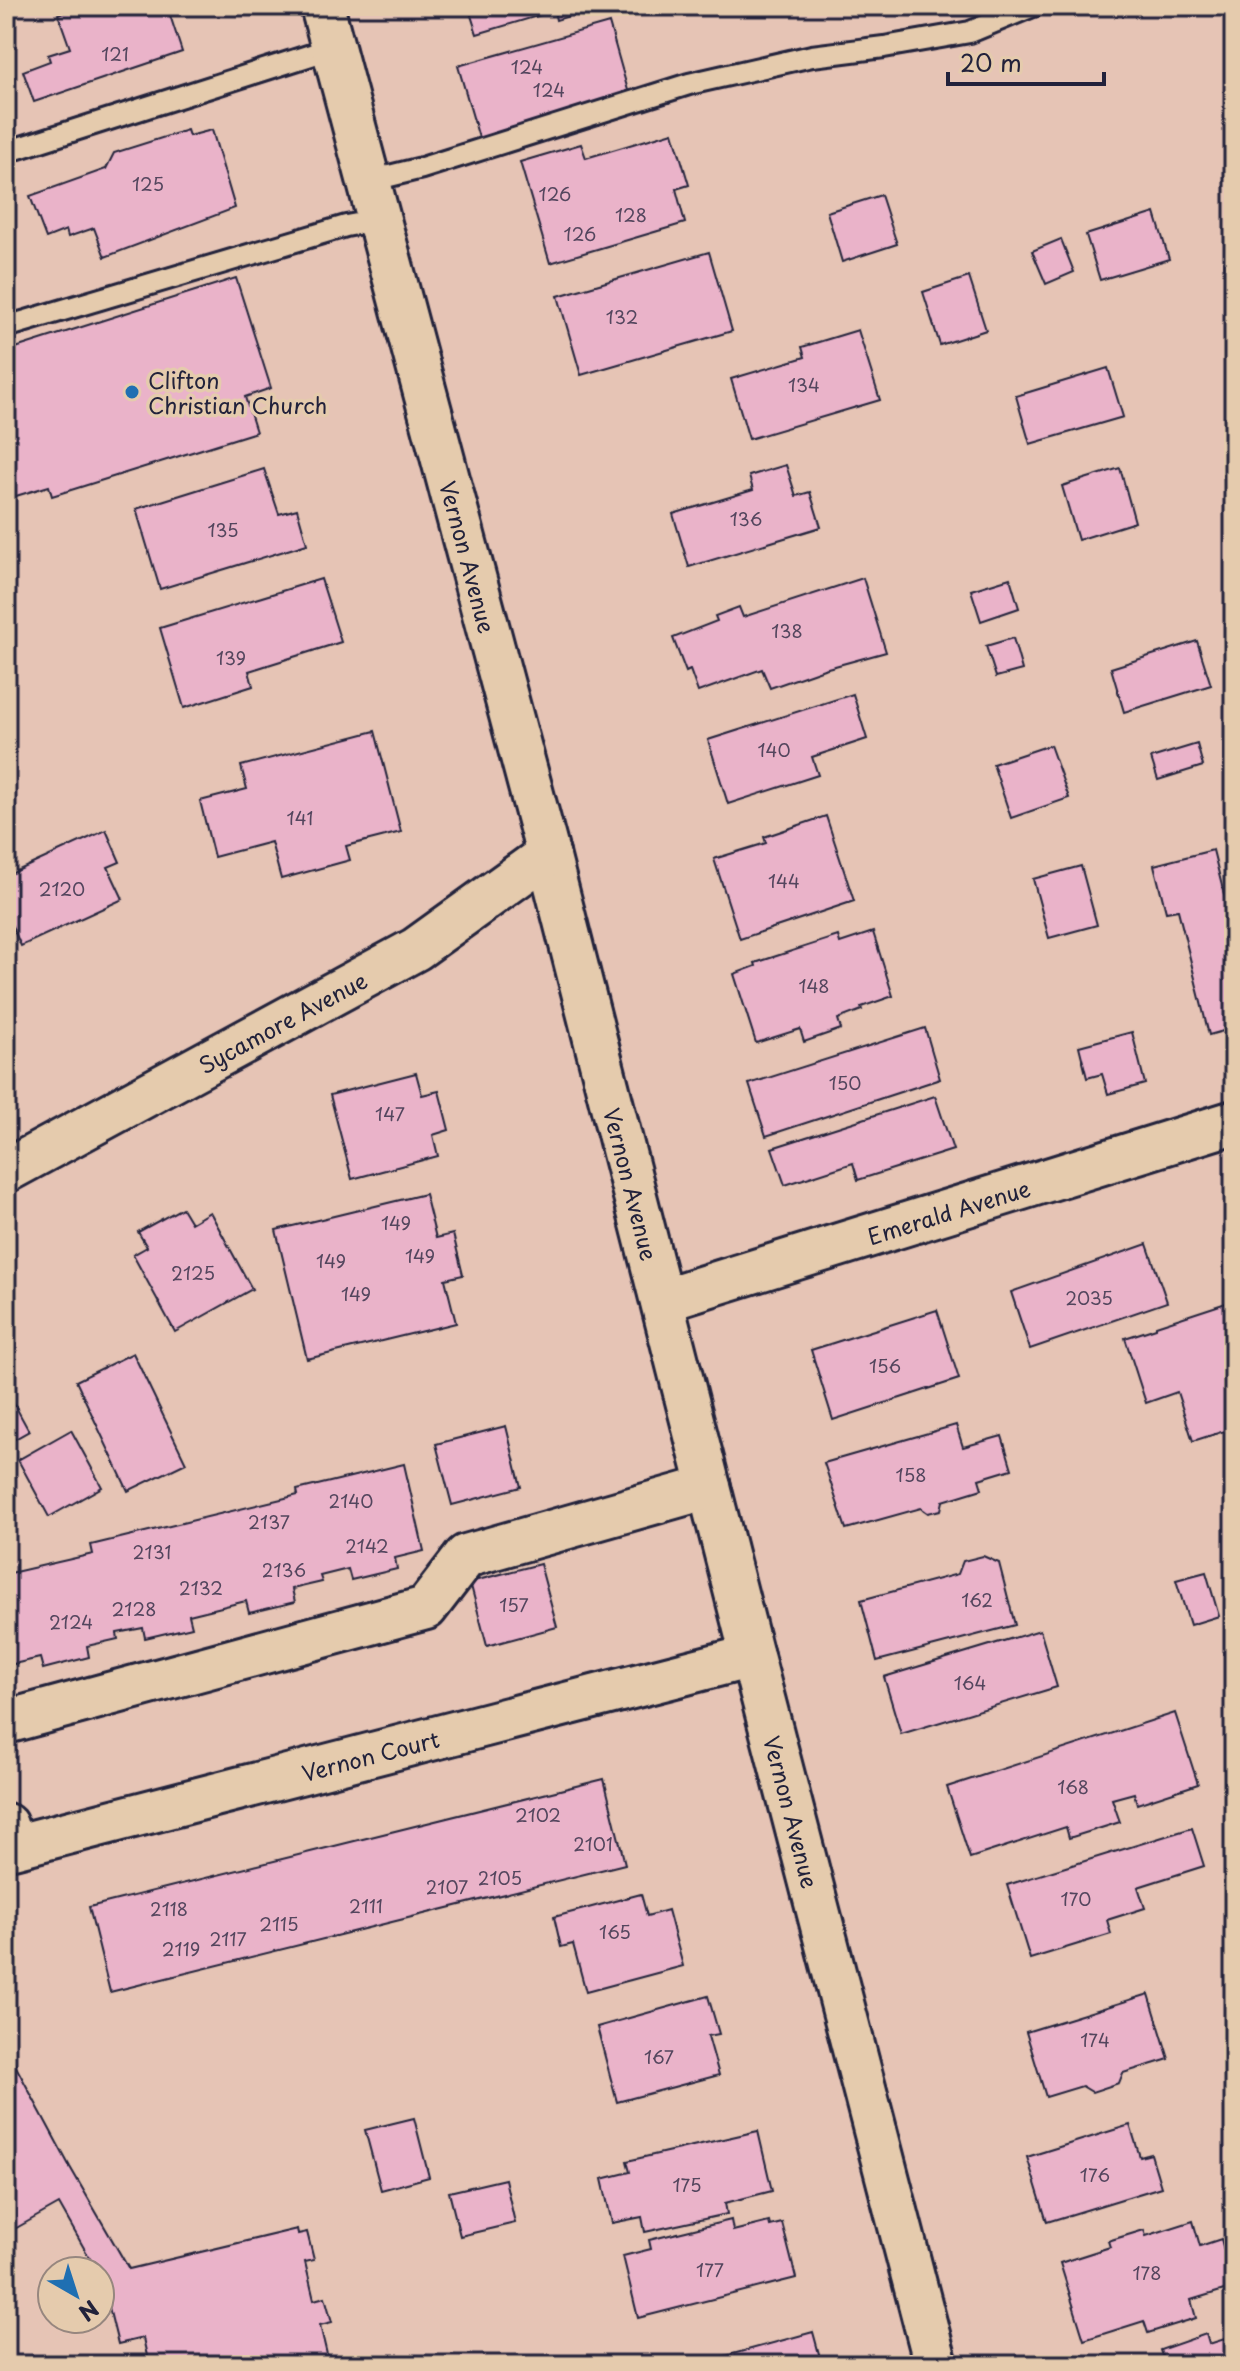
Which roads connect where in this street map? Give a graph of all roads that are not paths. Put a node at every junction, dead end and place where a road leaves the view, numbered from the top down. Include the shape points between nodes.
1 (322, 6) edge
2 (1033, 6) edge
3 (333, 48) junction
4 (6, 152) edge
5 (374, 201) junction
6 (6, 327) edge
7 (548, 854) junction
8 (1234, 1122) edge
9 (6, 1171) edge
10 (662, 1300) junction
11 (709, 1487) junction
12 (752, 1656) junction
13 (6, 1722) edge
14 (6, 1825) edge
15 (936, 2365) edge

1 - 3 street, Vernon Avenue
2 - 5 lane via 970,32 812,56 689,84 422,168
3 - 4 lane
3 - 5 street, Vernon Avenue
5 - 6 lane via 346,226
5 - 7 street, Vernon Avenue
7 - 9 street, Sycamore Avenue via 416,949
7 - 10 street, Vernon Avenue
8 - 10 street, Emerald Avenue
10 - 11 street, Vernon Avenue
11 - 12 street, Vernon Avenue
11 - 13 street via 466,1556 426,1608
12 - 14 street, Vernon Court via 13,1847
12 - 15 street, Vernon Avenue

